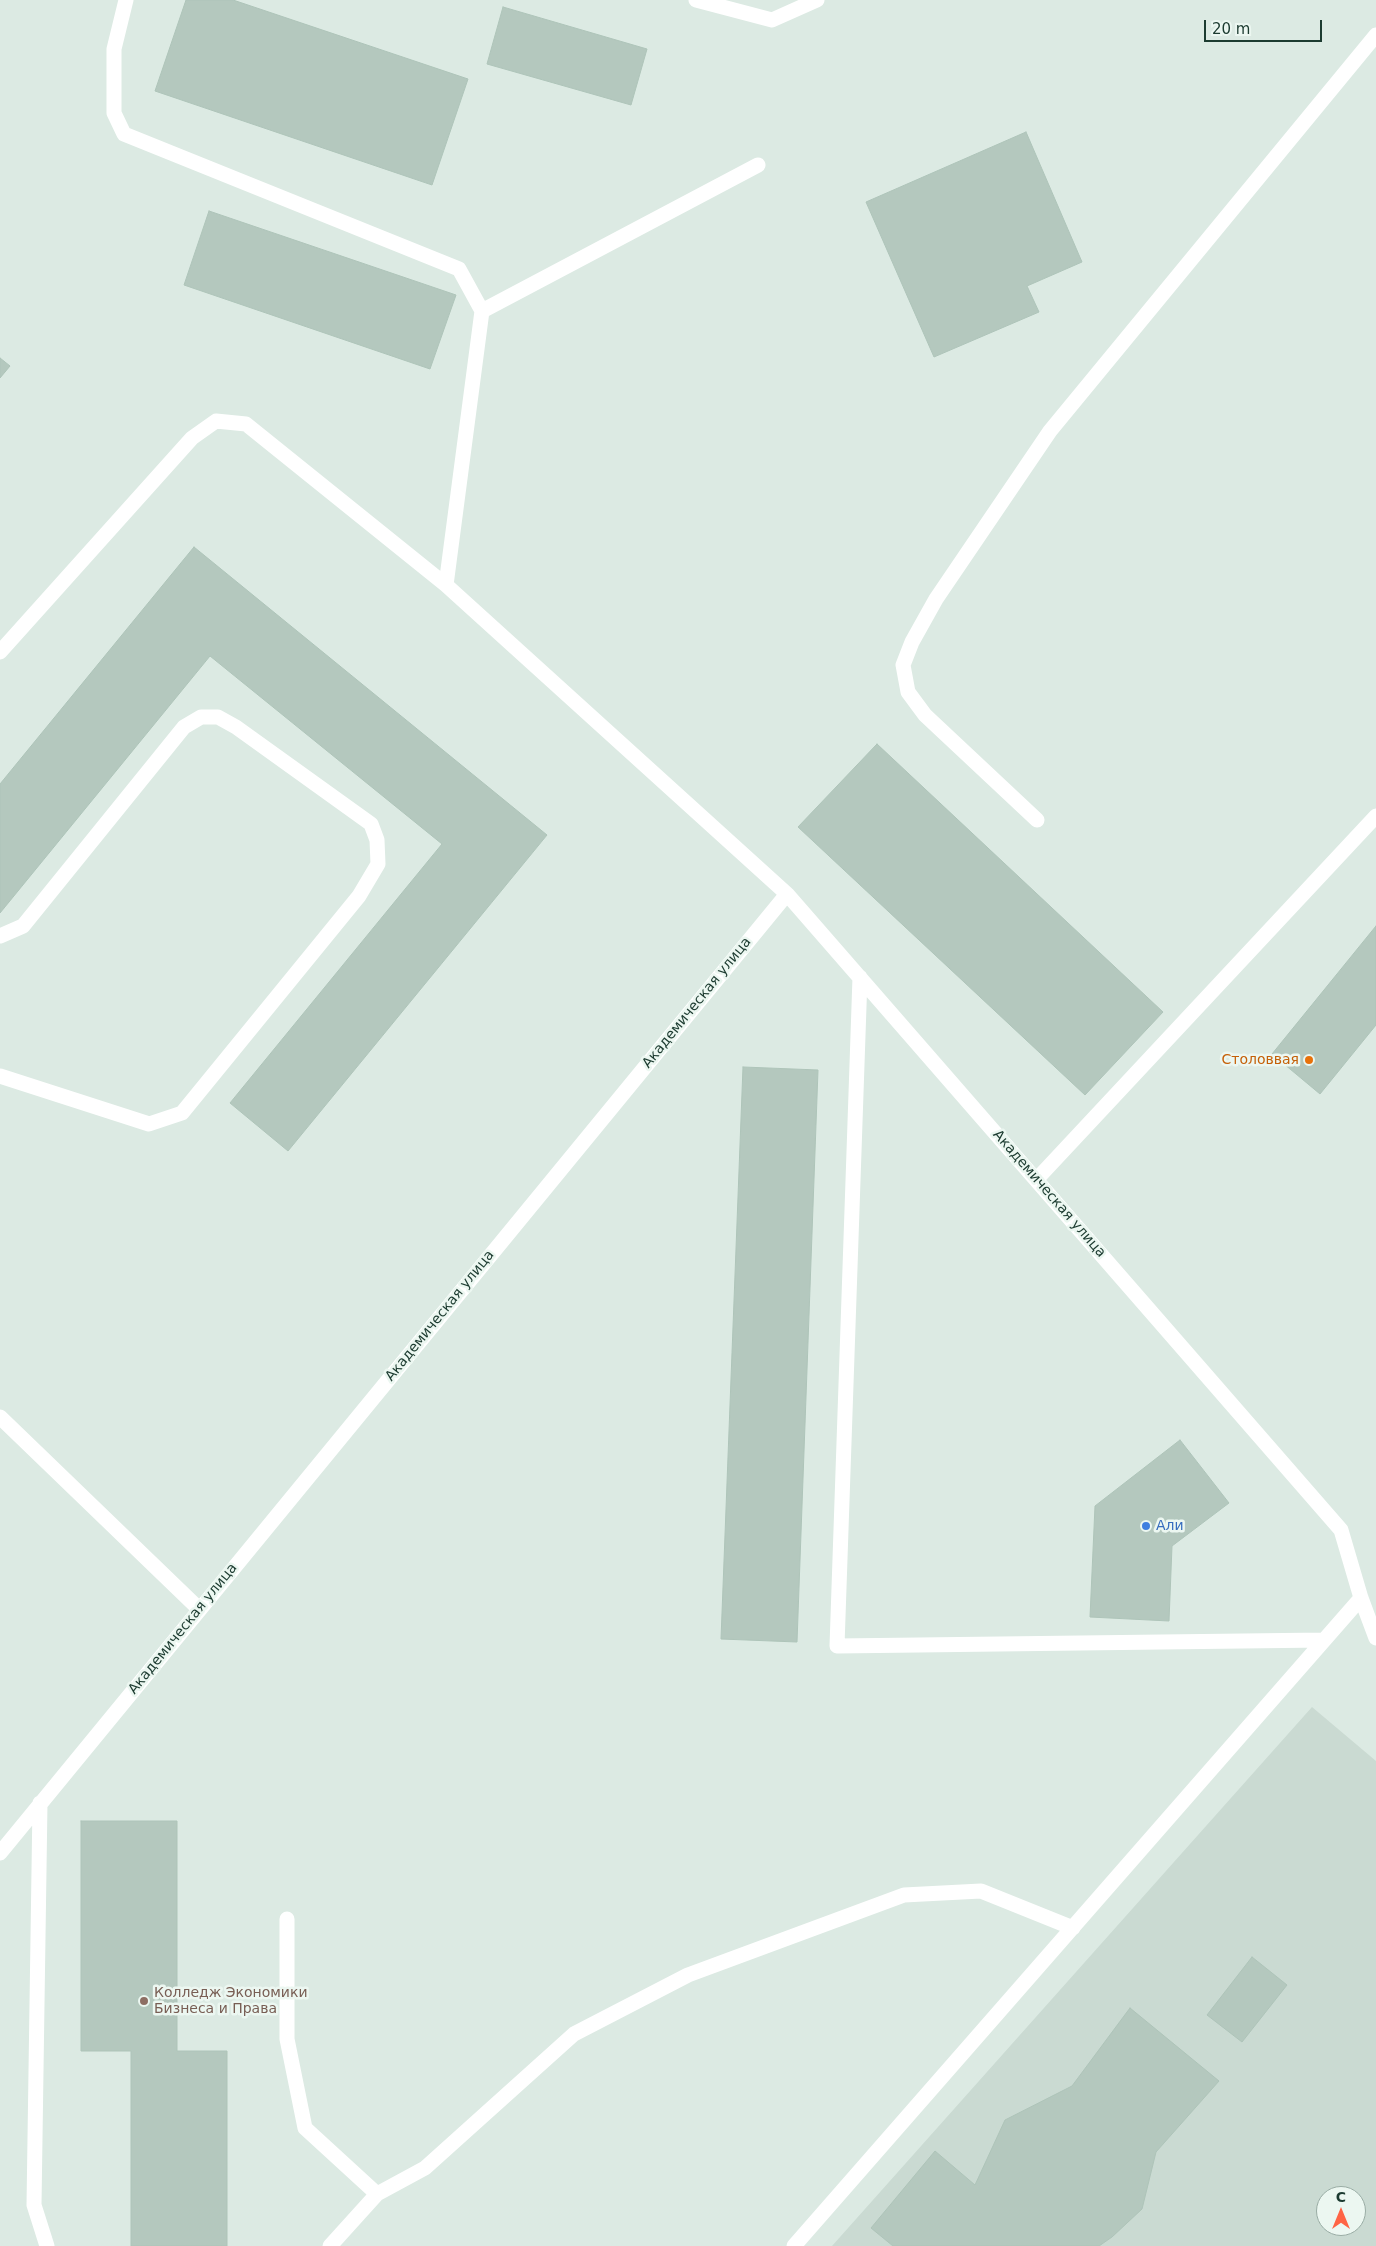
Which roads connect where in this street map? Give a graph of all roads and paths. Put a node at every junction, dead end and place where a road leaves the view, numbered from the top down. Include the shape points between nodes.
1 (126, 0) edge
2 (696, 0) edge
3 (817, 0) edge
4 (1376, 35) edge
5 (758, 165) dead end
6 (482, 311) junction
7 (446, 585) junction
8 (0, 652) edge
9 (1376, 816) edge
10 (1037, 820) dead end
11 (787, 894) junction
12 (0, 936) edge
13 (860, 977) junction
14 (0, 1076) edge
15 (1036, 1180) junction
16 (0, 1417) edge
17 (1360, 1598) junction
18 (199, 1609) junction
19 (1372, 1616) edge
20 (1376, 1638) edge
21 (1324, 1640) junction
22 (40, 1803) junction
23 (0, 1853) edge
24 (287, 1919) dead end
25 (1073, 1928) junction
26 (377, 2194) junction
27 (47, 2246) edge
28 (330, 2246) edge
29 (794, 2246) edge

1 - 6 street via 114,49 114,113 124,134 459,269
2 - 3 street via 772,20
4 - 10 street via 1050,432 936,599 912,642 903,665 908,692 925,715
5 - 6 street
6 - 7 street
7 - 8 street via 246,424 216,421 192,438
7 - 11 street
9 - 15 street
11 - 13 street, Академическая улица
11 - 18 street, Академическая улица
12 - 14 street via 23,926 184,727 201,717 218,717 236,727 370,824 377,840 378,864 359,896 182,1113 149,1124
13 - 15 street, Академическая улица
13 - 21 street via 837,1646
15 - 17 street, Академическая улица via 1340,1530
16 - 18 street
17 - 19 street, Академическая улица
17 - 21 street
18 - 22 street, Академическая улица
19 - 20 street, Академическая улица
21 - 25 street
22 - 23 street, Академическая улица
22 - 27 street via 34,2205
24 - 26 street via 287,2039 305,2128
25 - 26 street via 981,1891 904,1895 688,1976 574,2034 425,2168
25 - 29 street
26 - 28 street

